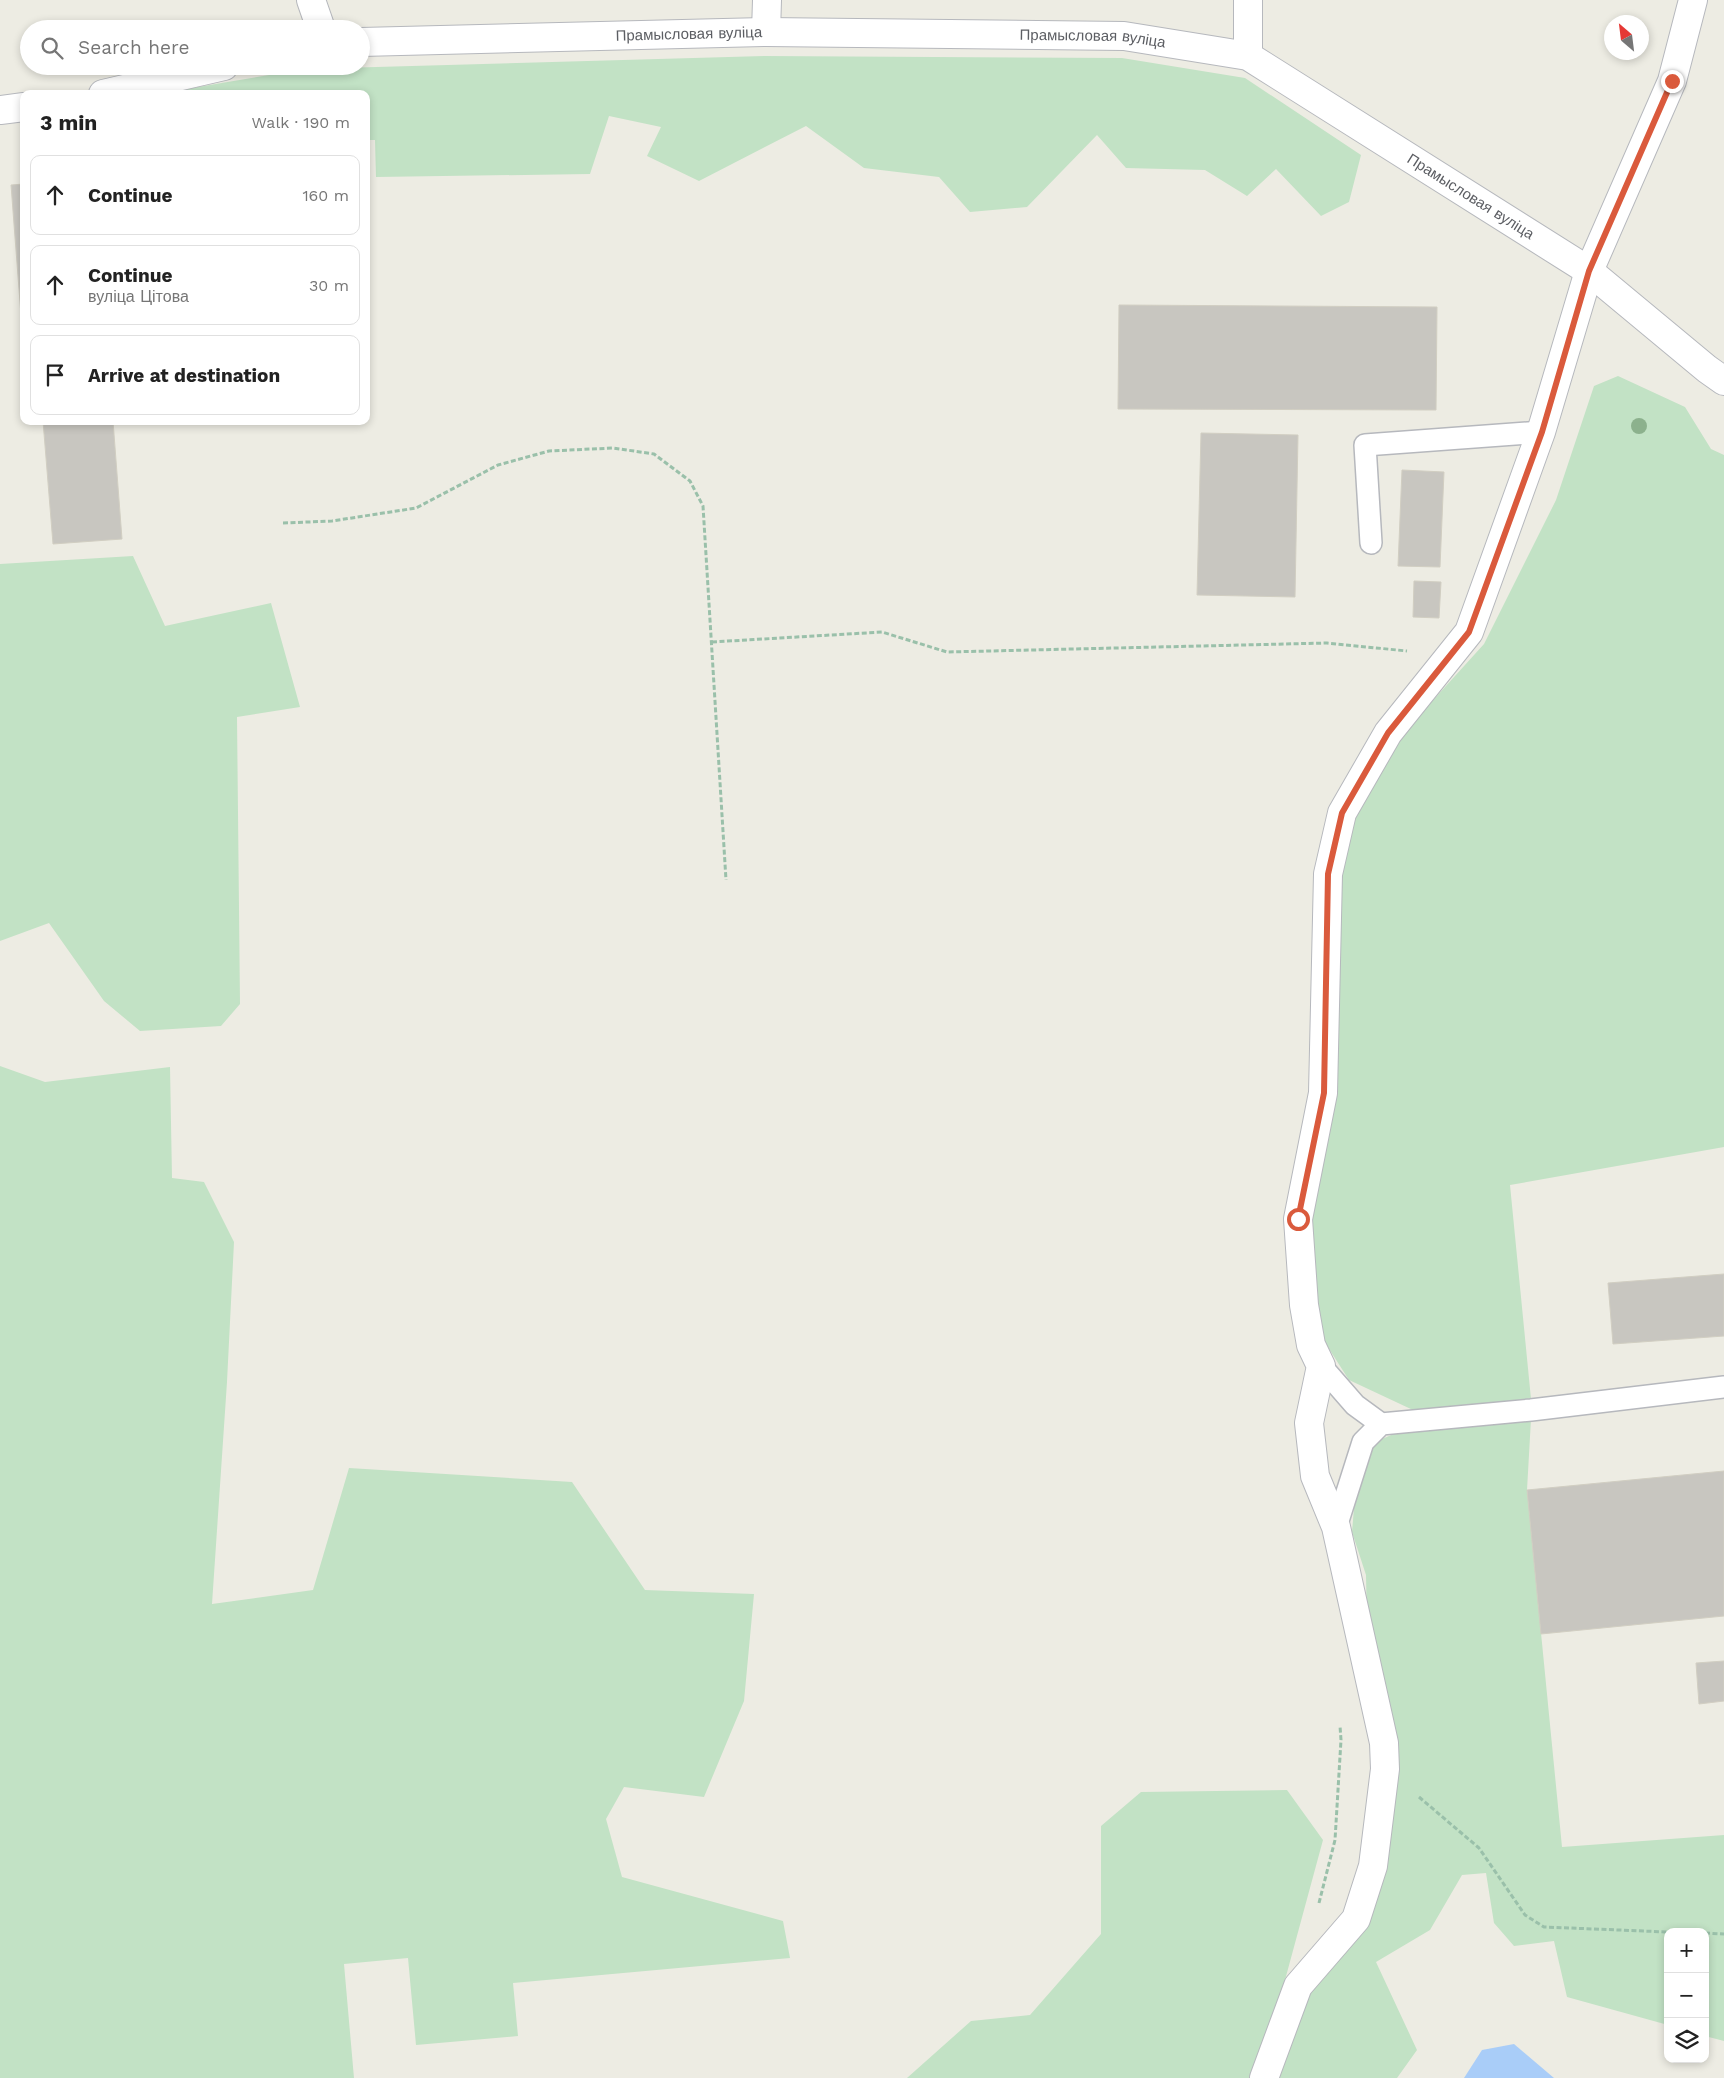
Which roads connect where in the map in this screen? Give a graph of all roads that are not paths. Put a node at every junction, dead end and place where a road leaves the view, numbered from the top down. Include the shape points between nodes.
1 (311, 0) edge
2 (767, 0) edge
3 (1248, 0) edge
4 (1693, 0) edge
5 (318, 20) edge
6 (766, 32) junction
7 (370, 42) edge
8 (1248, 56) junction
9 (185, 75) edge
10 (120, 90) edge
11 (20, 108) edge
12 (0, 110) edge
13 (1589, 271) junction
14 (1718, 370) edge
15 (1542, 432) junction
16 (1371, 543) dead end
17 (1321, 1366) junction
18 (1724, 1387) edge
19 (1381, 1424) junction
20 (1336, 1527) junction
21 (1264, 2078) edge

1 - 5 street
2 - 6 street
3 - 8 street
4 - 13 street via 1672,81
6 - 7 street, Прамысловая вуліца
6 - 8 street, Прамысловая вуліца via 1124,36
8 - 13 street, Прамысловая вуліца
9 - 10 street
11 - 12 street
13 - 14 street, Прамысловая вуліца
13 - 15 street
15 - 16 lane via 1364,445
15 - 17 street via 1469,632 1388,733 1342,813 1328,874 1324,1093 1298,1219 1311,1345
17 - 19 lane via 1355,1405
17 - 20 street via 1309,1423 1315,1476
18 - 19 lane
19 - 20 lane via 1363,1442
20 - 21 street via 1384,1743 1386,1769 1373,1866 1356,1918 1298,1986

